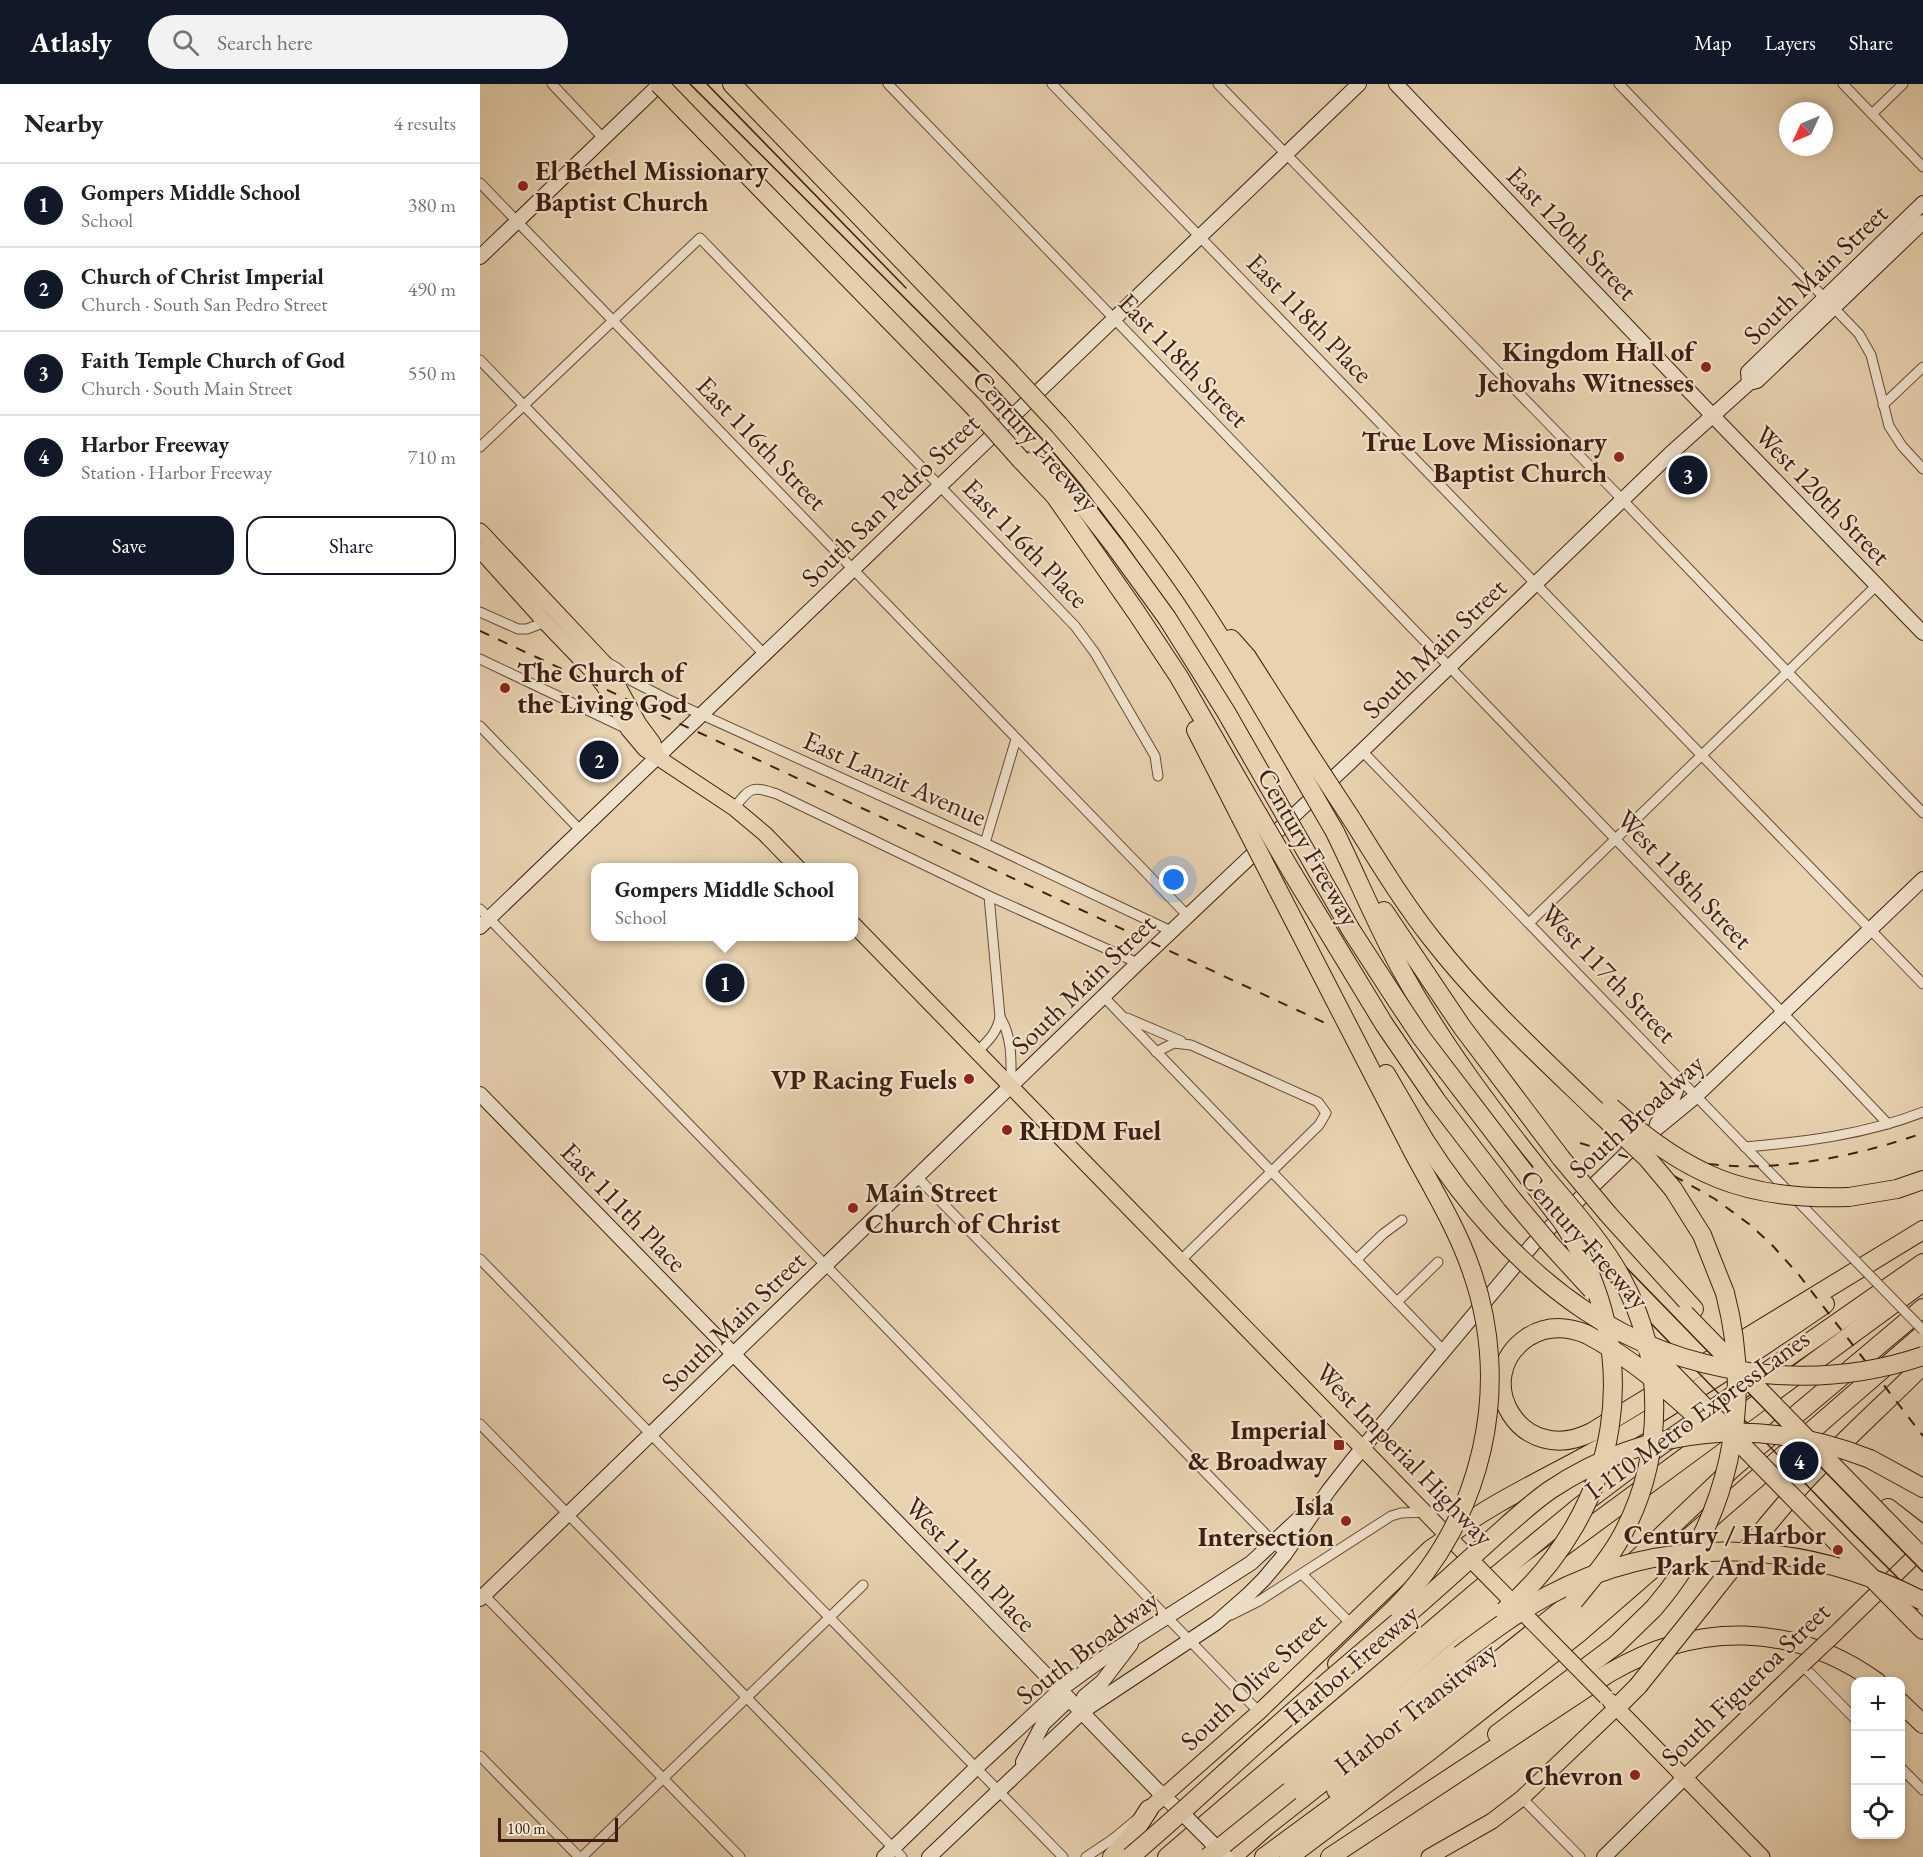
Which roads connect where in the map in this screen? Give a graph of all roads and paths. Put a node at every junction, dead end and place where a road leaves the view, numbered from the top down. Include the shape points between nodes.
1 (552, 84) edge
2 (660, 84) edge
3 (732, 84) edge
4 (888, 84) edge
5 (1052, 84) edge
6 (1218, 84) edge
7 (1359, 84) edge
8 (1396, 84) edge
9 (1619, 84) edge
10 (1844, 84) edge
11 (1903, 84) edge
12 (1872, 114) junction
13 (603, 138) junction
14 (1286, 154) junction
15 (1923, 167) edge
16 (480, 183) edge
17 (1923, 203) edge
18 (517, 222) junction
19 (1923, 222) edge
20 (1200, 237) junction
21 (480, 257) edge
22 (1828, 303) junction
23 (1114, 319) junction
24 (614, 320) junction
25 (480, 360) edge
26 (1923, 367) edge
27 (1883, 405) junction
28 (524, 407) junction
29 (1713, 416) junction
30 (480, 447) edge
31 (1022, 460) junction
32 (1923, 469) edge
33 (940, 485) junction
34 (1622, 500) junction
35 (480, 531) edge
36 (480, 550) edge
37 (852, 570) junction
38 (1535, 584) junction
39 (1877, 585) junction
40 (480, 612) edge
41 (545, 622) junction
42 (1923, 633) edge
43 (764, 654) junction
44 (601, 657) junction
45 (480, 659) edge
46 (1449, 668) junction
47 (1787, 671) junction
48 (701, 714) junction
49 (480, 726) edge
50 (629, 730) junction
51 (1016, 739) junction
52 (1362, 751) junction
53 (1701, 755) junction
54 (657, 756) junction
55 (1301, 757) junction
56 (1158, 776) dead end
57 (734, 808) junction
58 (1246, 810) junction
59 (1923, 813) edge
60 (581, 831) junction
61 (1335, 832) junction
62 (1616, 840) junction
63 (985, 843) junction
64 (794, 863) edge
65 (1923, 879) edge
66 (989, 896) junction
67 (1188, 916) junction
68 (483, 918) edge
69 (1529, 923) junction
70 (858, 929) edge
71 (1870, 930) junction
72 (1171, 931) junction
73 (1138, 963) junction
74 (1923, 984) edge
75 (1103, 996) junction
76 (1783, 1013) junction
77 (1122, 1016) junction
78 (1000, 1017) junction
79 (1191, 1045) junction
80 (977, 1052) junction
81 (1156, 1052) junction
82 (1680, 1080) junction
83 (1011, 1086) junction
84 (480, 1094) edge
85 (1696, 1096) junction
86 (1604, 1109) junction
87 (1923, 1112) edge
88 (1888, 1124) junction
89 (1653, 1131) junction
90 (1417, 1142) junction
91 (1745, 1147) junction
92 (1272, 1172) junction
93 (917, 1177) junction
94 (1923, 1180) edge
95 (1402, 1220) dead end
96 (1923, 1230) edge
97 (1923, 1236) edge
98 (480, 1259) edge
99 (1181, 1260) junction
100 (1356, 1260) junction
101 (1438, 1262) dead end
102 (1923, 1263) edge
103 (825, 1265) junction
104 (1923, 1282) edge
105 (1397, 1302) junction
106 (1923, 1308) edge
107 (1690, 1312) junction
108 (1923, 1332) edge
109 (1444, 1351) junction
110 (733, 1355) junction
111 (1923, 1356) edge
112 (1923, 1365) edge
113 (480, 1424) edge
114 (650, 1434) junction
115 (1363, 1447) junction
116 (1923, 1488) edge
117 (1329, 1490) junction
118 (1888, 1508) junction
119 (1426, 1512) junction
120 (568, 1514) junction
121 (1923, 1535) edge
122 (1448, 1536) junction
123 (1274, 1542) junction
124 (1923, 1546) edge
125 (1285, 1554) junction
126 (1923, 1558) edge
127 (1302, 1574) junction
128 (863, 1585) dead end
129 (1503, 1591) joint
130 (481, 1595) edge
131 (1596, 1598) joint
132 (1923, 1601) edge
133 (1167, 1615) junction
134 (829, 1618) junction
135 (1920, 1622) edge
136 (1216, 1623) junction
137 (1352, 1624) junction
138 (1142, 1632) junction
139 (1188, 1640) junction
140 (1802, 1665) junction
141 (1870, 1677) edge
142 (1061, 1689) junction
143 (746, 1698) junction
144 (1611, 1702) junction
145 (1905, 1707) edge
146 (1083, 1711) junction
147 (1259, 1712) junction
148 (1851, 1715) edge
149 (1279, 1724) junction
150 (1923, 1724) edge
151 (480, 1756) edge
152 (976, 1768) junction
153 (1905, 1772) edge
154 (1014, 1776) junction
155 (1684, 1778) junction
156 (663, 1779) junction
157 (1923, 1790) edge
158 (998, 1791) junction
159 (1290, 1791) junction
160 (1164, 1797) junction
161 (1522, 1798) junction
162 (1149, 1809) junction
163 (1398, 1810) junction
164 (893, 1854) edge
165 (580, 1857) edge
166 (740, 1857) edge
167 (929, 1857) edge
168 (1063, 1857) edge
169 (1086, 1857) edge
170 (1112, 1857) edge
171 (1131, 1857) edge
172 (1167, 1857) edge
173 (1187, 1857) edge
174 (1208, 1857) edge
175 (1226, 1857) edge
176 (1232, 1857) edge
177 (1252, 1857) edge
178 (1264, 1857) edge
179 (1289, 1857) edge
180 (1330, 1857) edge
181 (1429, 1857) edge
182 (1580, 1857) edge
183 (1604, 1857) edge
184 (1762, 1857) edge

1 - 13 street
2 - 13 main road
2 - 31 highway, Century Freeway, bridge
3 - 55 highway, Century Freeway, bridge via 1059,425 1134,515 1199,604
4 - 23 street, East 118th Street
5 - 20 street, East 118th Place
6 - 14 street
7 - 14 main road, South San Pedro Street
8 - 29 main road, East 120th Street
9 - 22 street
10 - 12 street
11 - 12 street
12 - 15 street
13 - 18 main road
14 - 20 main road, South San Pedro Street
14 - 34 street
16 - 18 street, East 116th Street
17 - 22 main road, South Main Street
18 - 21 main road
18 - 24 street, East 116th Street
19 - 22 main road, South Main Street
20 - 23 main road, South San Pedro Street
20 - 38 street, East 118th Place
22 - 27 street via 1859,334 1871,354
22 - 29 main road, South Main Street via 1748,372 1749,383
23 - 33 main road, South San Pedro Street
23 - 46 street, East 118th Street
24 - 28 street
24 - 33 street, East 116th Place via 700,238
24 - 37 street, East 116th Street
25 - 28 street
26 - 27 street
27 - 32 street via 1888,426
28 - 30 street
28 - 43 street
29 - 34 main road, South Main Street
29 - 39 main road, West 120th Street
31 - 58 highway, Century Freeway via 1055,496 1179,677
31 - 159 highway, bridge via 1058,473 1167,618 1351,930 1403,1010 1569,1233 1599,1295 1610,1346 1612,1396 1605,1450 1590,1497 1561,1550 1512,1604
33 - 37 main road, South San Pedro Street
33 - 56 street, East 116th Place via 1075,626 1155,756
34 - 38 main road, South Main Street
34 - 47 street
35 - 44 main road
36 - 41 main road
37 - 43 main road, South San Pedro Street
37 - 51 street, East 116th Street
38 - 46 main road, South Main Street
38 - 53 street, East 118th Place
39 - 42 main road, West 120th Street
39 - 47 street
40 - 41 street via 518,629
41 - 44 main road via 554,621 578,647
41 - 50 main road via 594,673
43 - 48 main road, South San Pedro Street
44 - 48 street, East Lanzit Avenue via 633,681
44 - 54 main road via 653,742
45 - 50 street
46 - 52 main road, South Main Street
46 - 62 street, West 118th Street
47 - 53 street
47 - 59 street
48 - 54 main road, South San Pedro Street
48 - 63 street, East Lanzit Avenue
49 - 60 street
50 - 54 main road via 645,749
51 - 63 street
51 - 67 street, East 116th Street
52 - 67 main road, South Main Street
52 - 69 street, West 117th Street
53 - 62 street
53 - 71 street, East 118th Place
54 - 57 main road
54 - 60 main road, South San Pedro Street
55 - 61 highway, Century Freeway, bridge
55 - 86 highway, bridge via 1435,933
57 - 64 main road
57 - 66 street via 752,789 777,794
58 - 90 highway, bridge via 1277,888 1332,993 1363,1035
58 - 135 highway, Century Freeway, bridge via 1293,874 1384,1024 1512,1199 1626,1326
60 - 68 main road, South San Pedro Street
61 - 107 highway, Century Freeway, bridge via 1439,996 1502,1082 1608,1214 1675,1288
61 - 177 highway, bridge via 1402,972 1442,1038 1482,1097 1599,1243 1622,1279 1645,1335 1654,1388 1652,1444 1646,1477 1625,1529 1608,1559 1574,1600
62 - 69 street
62 - 76 street, West 118th Street
63 - 72 street, East Lanzit Avenue
65 - 71 main road, South Broadway
66 - 73 street
66 - 78 street
67 - 72 main road, South Main Street
68 - 103 street
69 - 82 street, West 117th Street
70 - 80 main road, West Imperial Highway
71 - 74 street, East 118th Place
71 - 76 main road, South Broadway
72 - 73 main road, South Main Street
73 - 75 main road, South Main Street
75 - 77 street
75 - 83 main road, South Main Street
76 - 85 main road, South Broadway
76 - 88 street, West 118th Street
77 - 79 street
77 - 81 street
78 - 80 street via 999,1027
78 - 83 street via 1007,1028
79 - 81 street via 1174,1043
79 - 92 street via 1318,1102 1326,1113
80 - 83 main road, West Imperial Highway
81 - 92 street
82 - 85 street, West 117th Street
82 - 89 main road
83 - 93 main road, South Main Street
83 - 99 main road, West Imperial Highway
84 - 110 main road, East 111th Place
85 - 89 main road, South Broadway
85 - 91 street, West 117th Street
86 - 94 highway, bridge via 1672,1156 1749,1189 1813,1198 1849,1197
86 - 163 highway, bridge via 1673,1189 1702,1235 1725,1293 1737,1368 1729,1462 1699,1542 1680,1576 1654,1608 1616,1645
87 - 88 street
88 - 91 street via 1859,1132
89 - 109 main road, South Broadway via 1533,1244
90 - 111 highway, bridge via 1532,1268 1585,1311 1648,1344 1712,1365 1781,1376 1852,1373
90 - 149 highway, bridge via 1465,1253 1481,1304 1490,1374 1483,1445 1462,1512 1426,1573
91 - 108 street, West 117th Street, bridge
92 - 99 street
92 - 100 street
93 - 103 main road, South Main Street
93 - 123 street
95 - 100 street
96 - 135 highway, bridge via 1602,1426 1576,1439 1558,1442 1524,1429 1509,1412 1503,1377 1511,1355 1527,1338 1555,1328 1586,1334 1621,1356 1666,1390 1820,1537
97 - 122 highway via 1715,1378
98 - 114 street
99 - 115 main road, West Imperial Highway
100 - 105 street
101 - 105 street
102 - 172 highway, Harbor Freeway via 1585,1502
103 - 110 main road, South Main Street
103 - 133 street
104 - 129 highway, I-110 Metro ExpressLanes
105 - 109 street
106 - 131 highway, I-110 Metro ExpressLanes via 1742,1460
107 - 118 highway, Century Freeway, bridge
107 - 126 highway, bridge
108 - 179 highway via 1570,1640
109 - 115 main road, South Broadway
110 - 114 main road, South Main Street
110 - 142 main road, West 111th Place
112 - 144 highway, bridge via 1771,1519 1638,1686
113 - 120 street
114 - 120 main road, South Main Street
114 - 134 street
115 - 117 main road, South Broadway
115 - 119 main road, West Imperial Highway
116 - 149 highway, bridge via 1853,1452 1784,1435 1714,1433 1628,1451 1572,1477 1535,1501
117 - 123 main road, South Broadway
117 - 125 main road, South Broadway
118 - 121 highway
118 - 124 highway, Century Freeway
119 - 122 main road, West Imperial Highway
119 - 127 street via 1395,1514
120 - 130 main road, South Main Street
120 - 143 street
122 - 137 main road, South Olive Street via 1430,1548
122 - 144 main road, West Imperial Highway, bridge
123 - 125 street
123 - 133 main road, South Broadway via 1215,1588
124 - 140 main road, South Figueroa Street, bridge
125 - 136 main road, South Broadway via 1264,1580
127 - 136 street
127 - 137 street
128 - 134 street
129 - 173 highway, Harbor Transitway
130 - 156 street
131 - 178 highway, Harbor Transitway via 1446,1720
132 - 159 highway, bridge via 1847,1569 1770,1553 1680,1554 1617,1568 1564,1587 1505,1622
133 - 138 main road, South Broadway
133 - 139 street
134 - 143 street
134 - 152 street
135 - 176 highway, bridge via 1887,1595 1839,1577 1788,1566 1699,1562 1622,1576 1543,1609 1504,1635
136 - 139 main road, South Broadway
137 - 147 main road, South Olive Street
138 - 142 main road, South Broadway
138 - 146 main road via 1102,1682 1084,1697
139 - 146 main road, South Broadway
139 - 147 street
140 - 148 street
140 - 155 main road, South Figueroa Street
141 - 163 highway via 1834,1656 1781,1639 1727,1635 1675,1643 1641,1655 1609,1673
142 - 146 main road, West 111th Place
142 - 152 main road, South Broadway
142 - 154 main road via 1064,1704 1043,1724
143 - 156 street
143 - 164 street
144 - 155 main road, West Imperial Highway
144 - 161 main road
145 - 150 highway
146 - 154 main road, South Broadway
146 - 160 main road, West 111th Place
147 - 160 main road, South Olive Street
149 - 171 highway, bridge
151 - 165 street
152 - 158 street
152 - 164 main road, South Broadway
153 - 157 street
154 - 158 main road, South Broadway
155 - 183 main road, South Figueroa Street
155 - 184 main road, West Imperial Highway
156 - 165 street
156 - 166 street
158 - 167 main road, South Broadway
158 - 168 street
159 - 174 highway, bridge
160 - 162 main road, South Olive Street
160 - 175 main road, West 111th Place, bridge
161 - 181 main road via 1492,1821
161 - 182 street
162 - 169 street, South Olive Street
162 - 170 highway
163 - 180 highway

